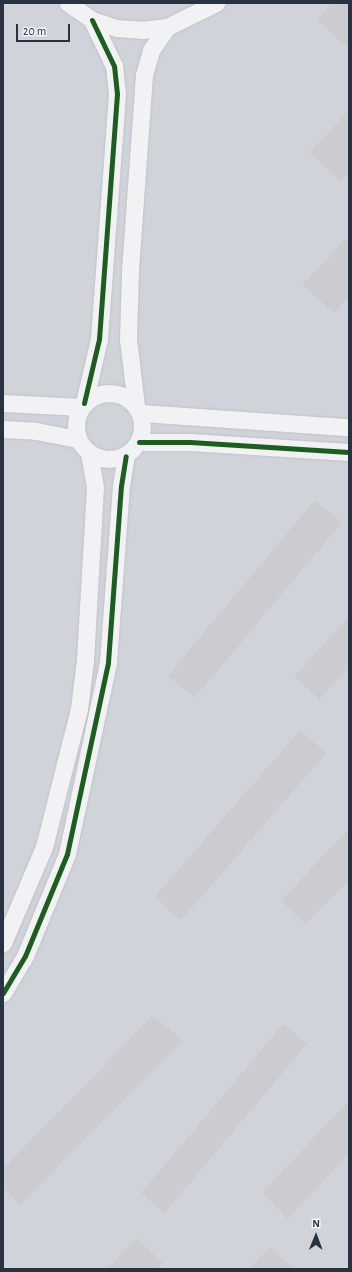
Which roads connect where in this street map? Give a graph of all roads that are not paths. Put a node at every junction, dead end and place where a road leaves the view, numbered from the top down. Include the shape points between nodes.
1 (68, 3) edge
2 (216, 3) edge
3 (92, 20) junction
4 (167, 27) junction
5 (3, 403) edge
6 (83, 405) junction
7 (139, 410) junction
8 (349, 427) edge
9 (3, 429) edge
10 (77, 439) junction
11 (140, 442) junction
12 (349, 452) edge
13 (89, 454) junction
14 (126, 456) junction
15 (85, 660) junction
16 (108, 662) junction
17 (3, 943) edge
18 (3, 947) edge
19 (25, 956) junction
20 (3, 992) edge

1 - 3 street
2 - 4 street
3 - 4 street via 116,28 142,30
3 - 6 street via 114,66 117,94 99,339
4 - 7 street via 150,50 144,75 130,270 128,339
5 - 6 street
6 - 7 street via 101,393 121,394
6 - 10 street via 76,420
7 - 8 street
7 - 11 street via 143,428
9 - 10 street via 36,430
10 - 13 street
11 - 12 street via 190,442
11 - 14 street
13 - 14 street via 107,460
13 - 15 street via 94,487
14 - 16 street via 121,486
15 - 16 street
15 - 17 street via 79,709 44,847
16 - 19 street via 67,854
18 - 19 street
19 - 20 street

